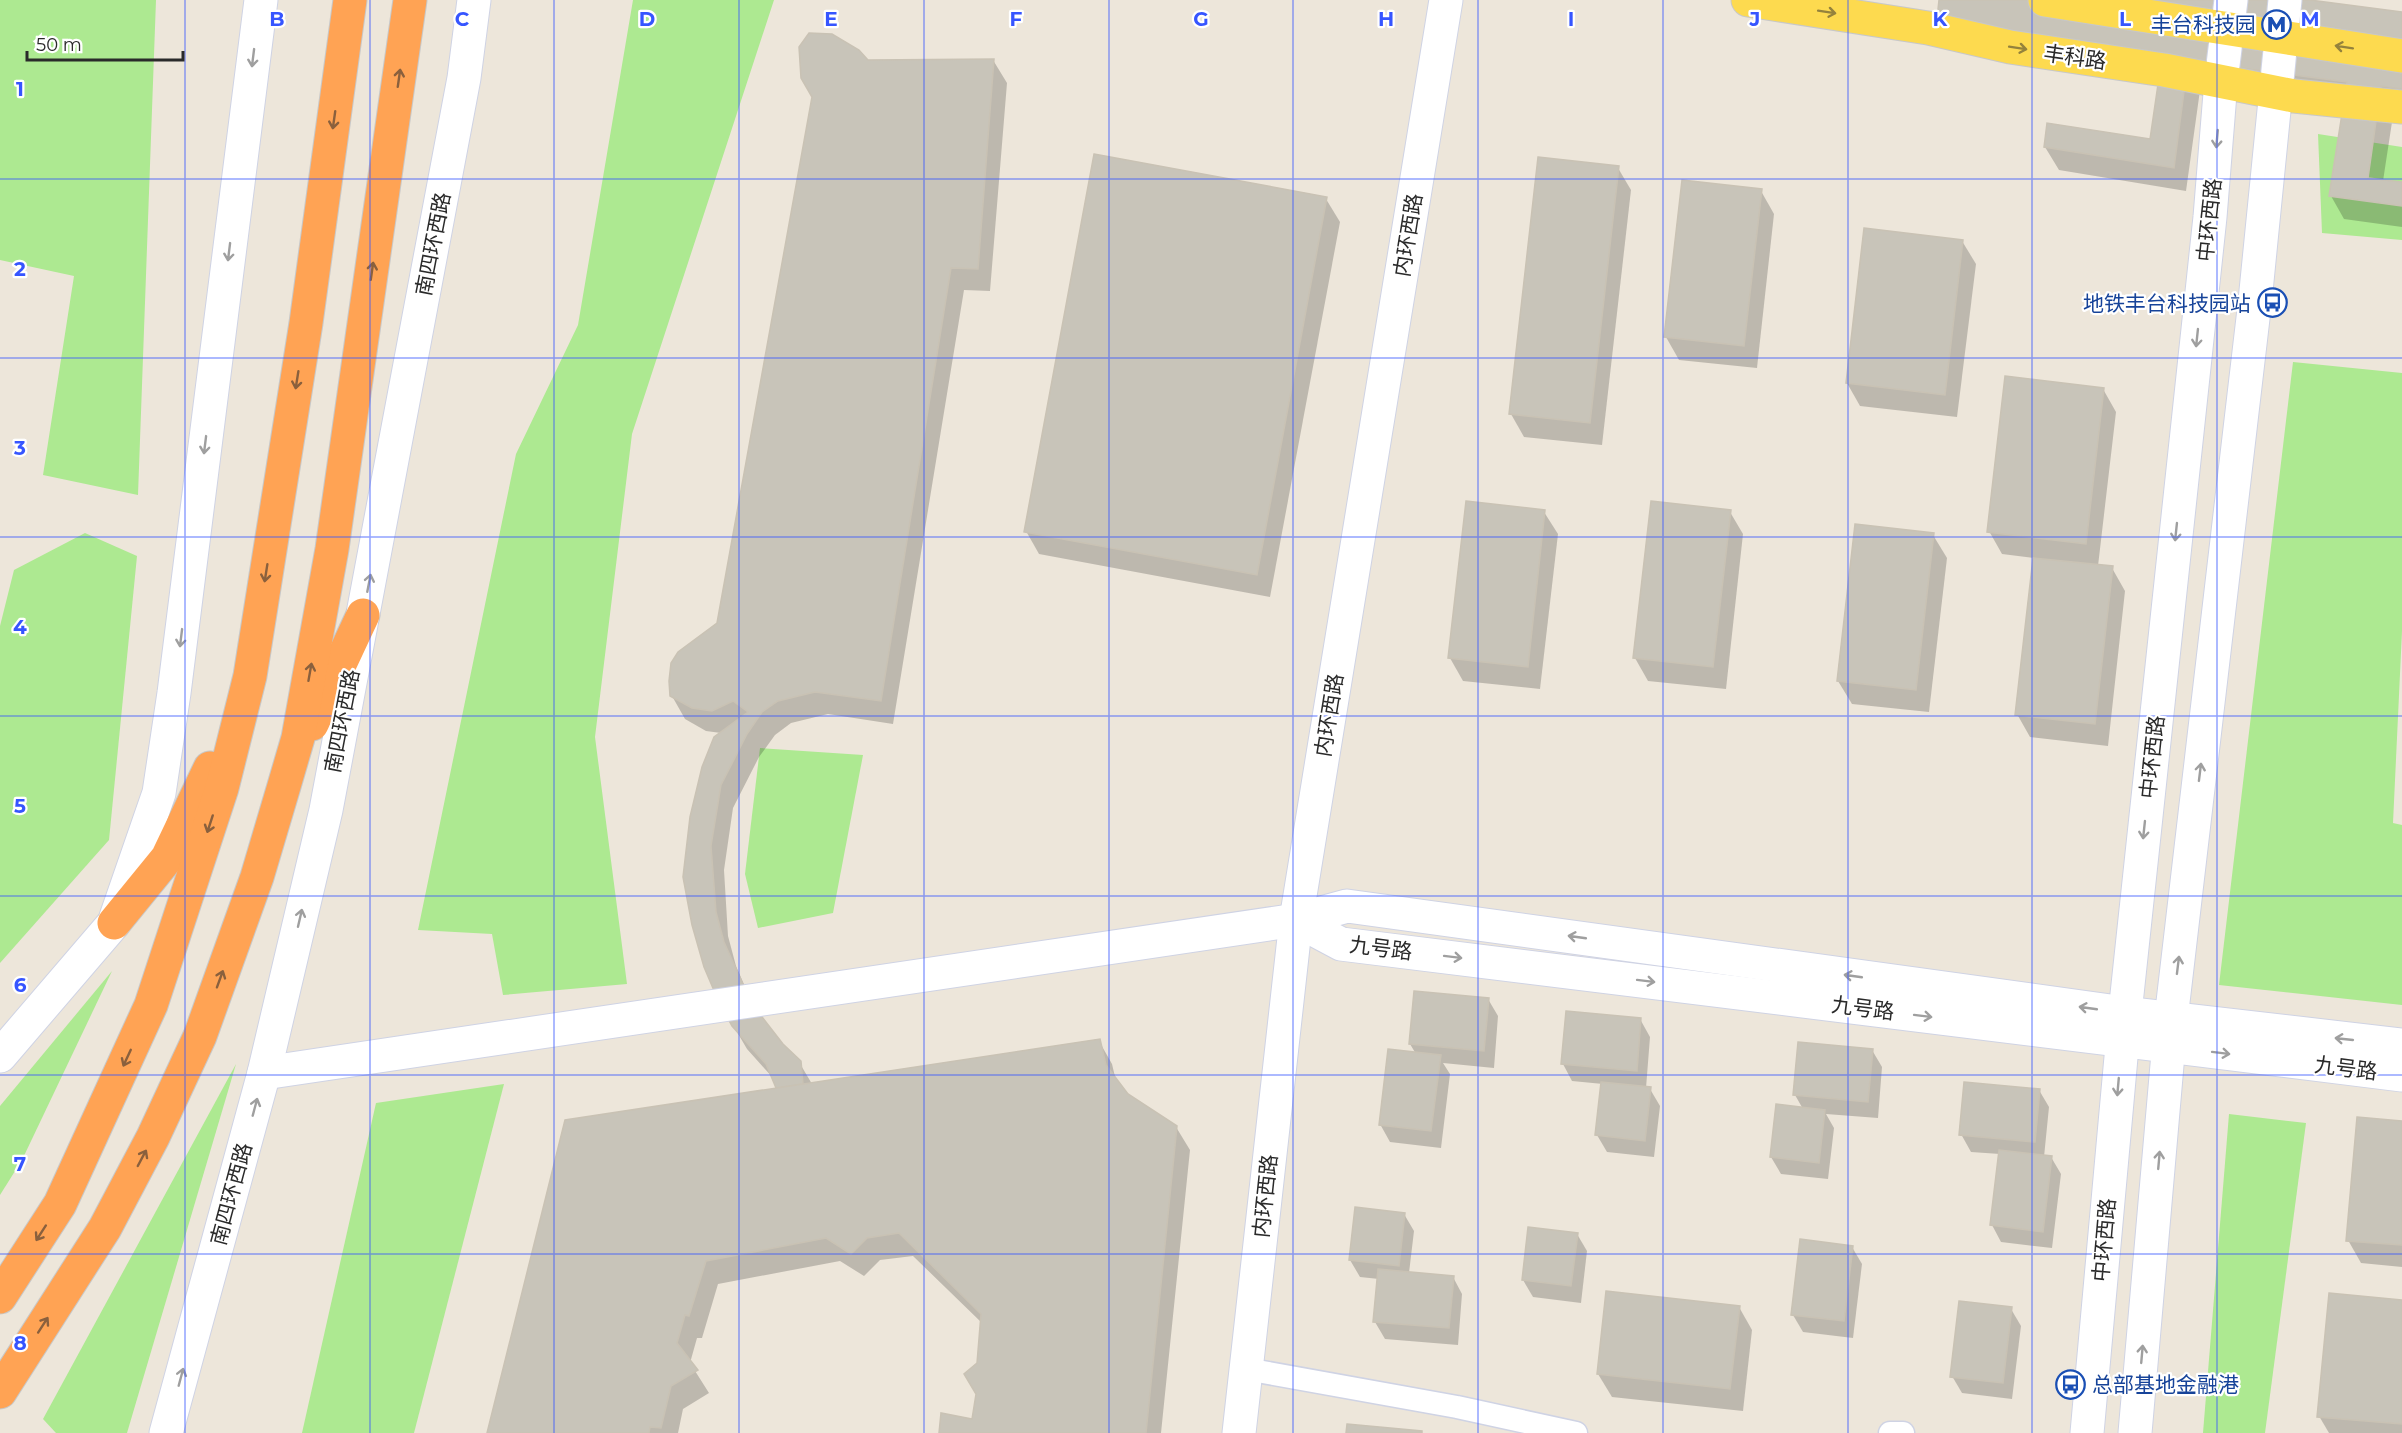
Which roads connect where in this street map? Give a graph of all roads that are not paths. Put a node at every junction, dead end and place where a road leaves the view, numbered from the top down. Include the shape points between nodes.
1 (261, 0) edge
2 (350, 0) edge
3 (410, 0) edge
4 (474, 0) edge
5 (1446, 0) edge
6 (1748, 0) edge
7 (2045, 0) edge
8 (2285, 0) edge
9 (2105, 5) edge
10 (2230, 14) edge
11 (2281, 37) junction
12 (2402, 56) edge
13 (2221, 81) junction
14 (2275, 92) junction
15 (2402, 107) edge
16 (363, 615) junction
17 (250, 676) junction
18 (284, 786) junction
19 (1296, 920) junction
20 (114, 923) junction
21 (2124, 1027) junction
22 (2170, 1033) junction
23 (2402, 1045) edge
24 (0, 1056) edge
25 (264, 1073) junction
26 (2402, 1075) edge
27 (0, 1297) edge
28 (1246, 1369) junction
29 (0, 1392) edge
30 (166, 1433) edge
31 (1239, 1433) edge
32 (1575, 1433) edge
33 (1890, 1433) edge
34 (1903, 1433) edge
35 (2087, 1433) edge
36 (2135, 1433) edge

1 -> 20 street via 159,793
2 -> 17 highway via 306,322
18 -> 3 highway, 南四环西路 via 298,738 332,549
16 -> 4 street, 南四环西路 via 464,78
5 - 19 street, 内环西路
6 -> 13 main road, 丰科路
7 - 9 main road
8 - 11 street
9 - 10 main road
10 - 11 main road
10 - 13 street, 中环西路
12 -> 11 main road
11 - 14 street
13 - 14 main road, 丰科路
13 -> 21 street, 中环西路
14 - 15 main road, 丰科路
22 -> 14 street via 2255,301
16 - 18 highway
25 -> 16 street, 南四环西路 via 326,810
17 - 20 highway via 167,858
17 -> 27 highway via 222,788 151,1005 60,1204
29 -> 18 highway, 南四环西路 via 105,1228 200,1036 257,877
19 - 21 street, 九号路 via 1347,906
19 - 25 street, 九号路
19 - 28 street, 内环西路
20 - 24 street
21 - 22 street, 九号路
21 -> 35 street, 中环西路
23 -> 22 street, 九号路
22 -> 26 street, 九号路
36 -> 22 street
30 -> 25 street, 南四环西路
28 - 31 street, 内环西路
28 - 32 street
33 - 34 street

